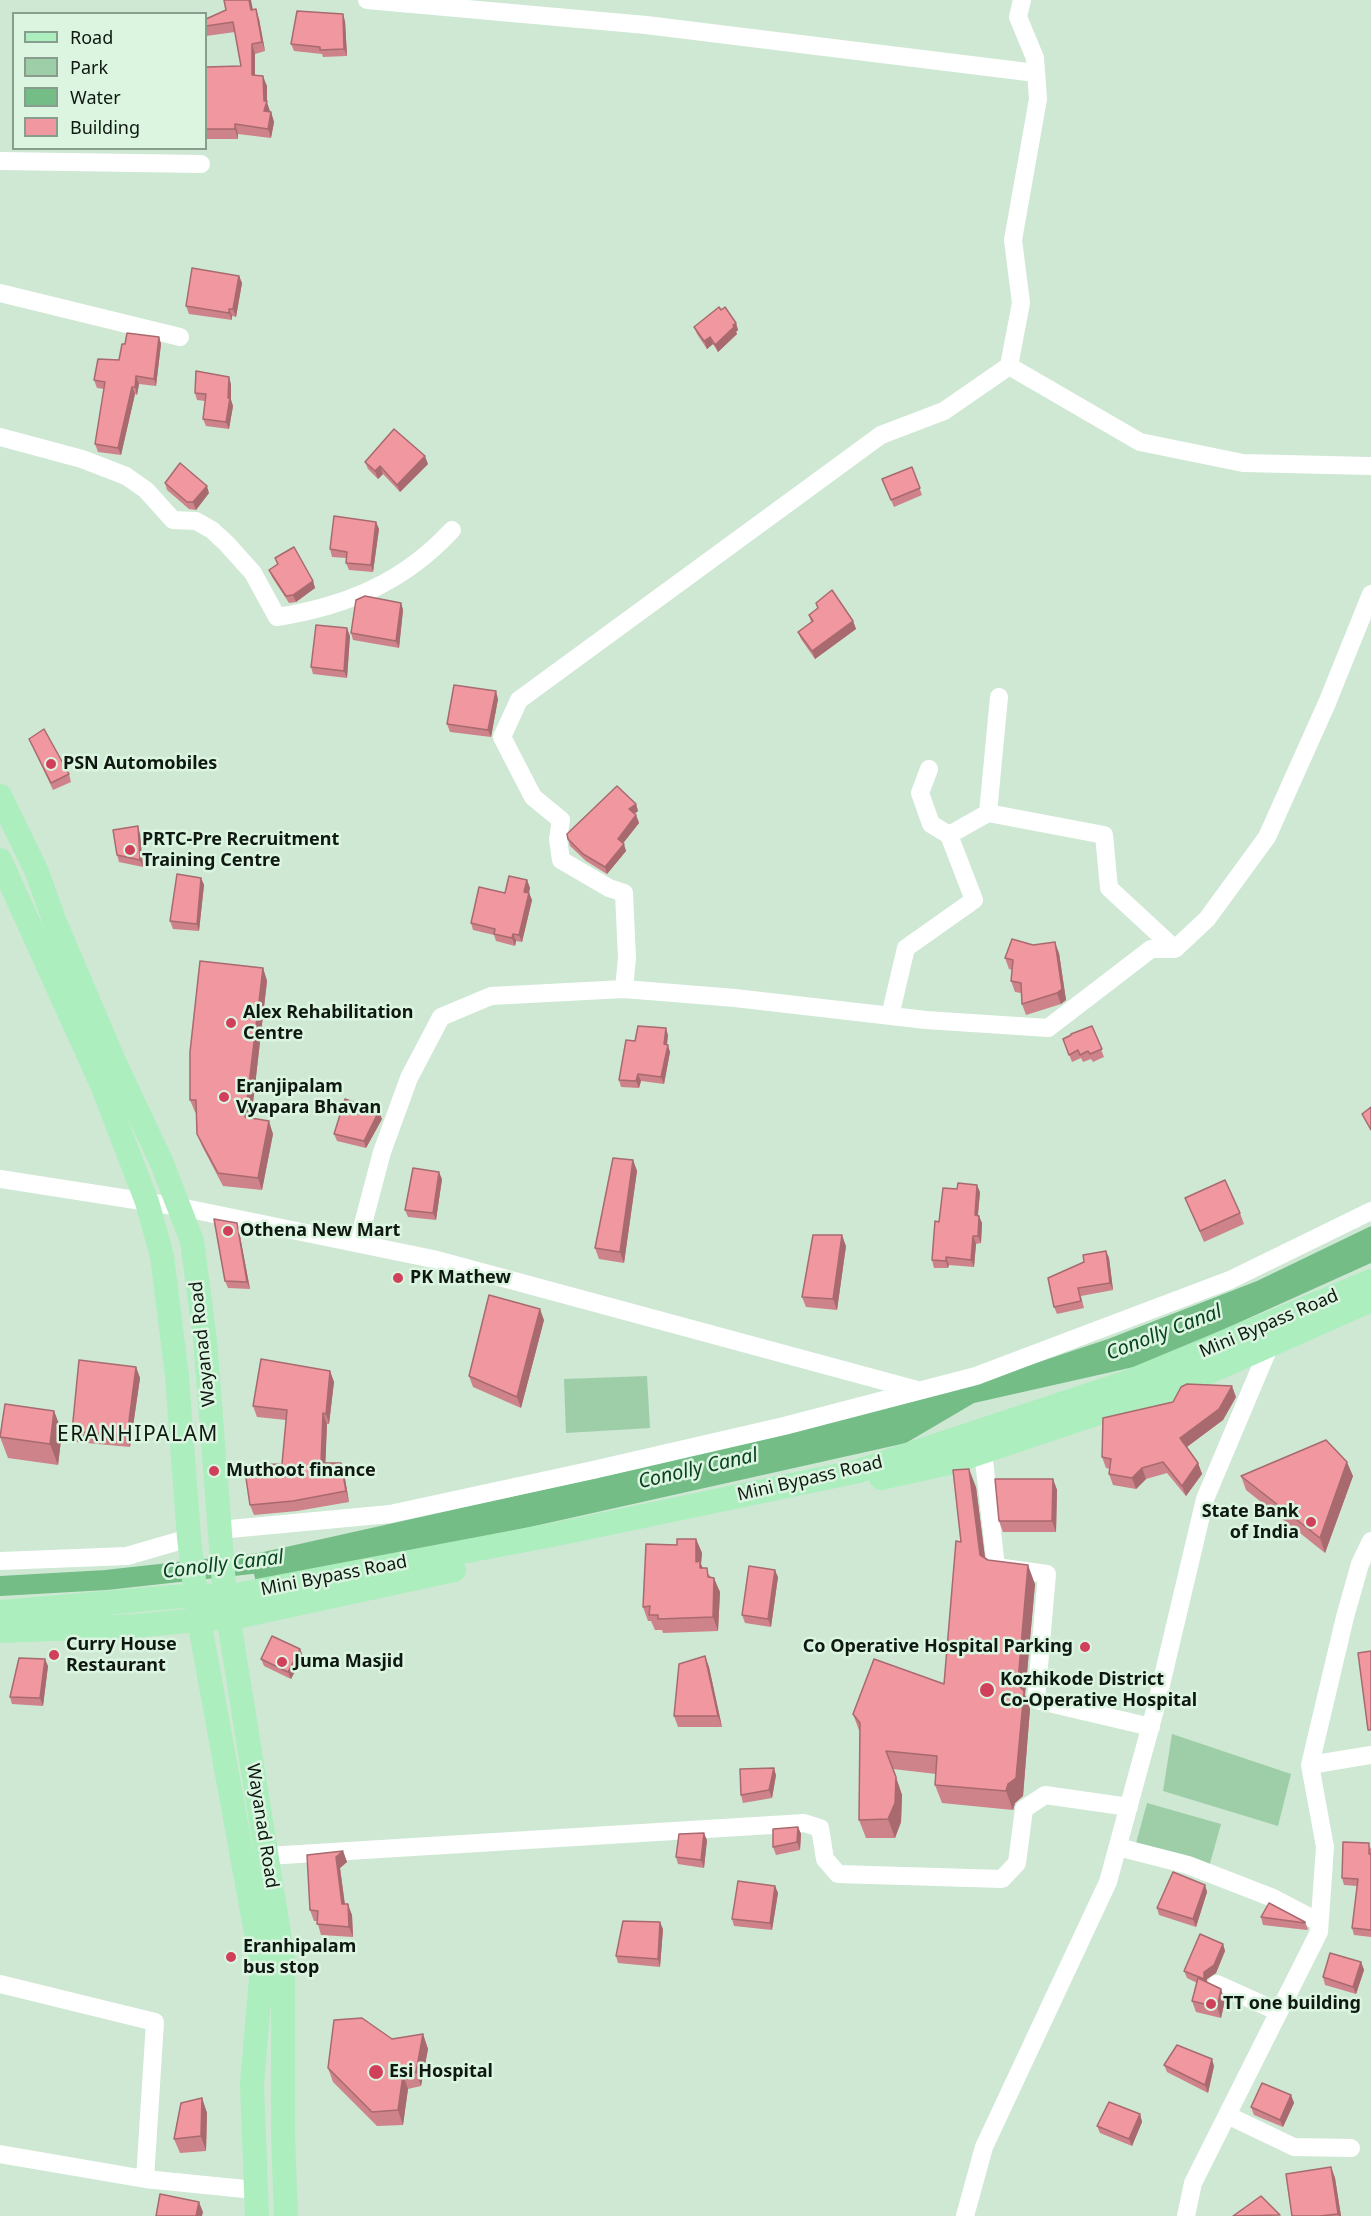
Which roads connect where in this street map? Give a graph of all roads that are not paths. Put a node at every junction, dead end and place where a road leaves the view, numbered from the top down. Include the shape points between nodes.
1 (367, 0) edge
2 (1022, 0) edge
3 (1036, 73) junction
4 (0, 161) edge
5 (201, 164) dead end
6 (0, 293) edge
7 (180, 337) dead end
8 (1009, 366) junction
9 (0, 437) edge
10 (1371, 466) edge
11 (452, 530) dead end
12 (1371, 594) edge
13 (999, 697) dead end
14 (929, 769) dead end
15 (0, 796) edge
16 (988, 813) junction
17 (949, 835) junction
18 (0, 861) edge
19 (1175, 949) junction
20 (624, 989) junction
21 (890, 1016) junction
22 (0, 1179) edge
23 (147, 1202) junction
24 (180, 1207) junction
25 (1371, 1211) edge
26 (358, 1243) junction
27 (1371, 1281) edge
28 (1371, 1300) edge
29 (1270, 1345) junction
30 (919, 1391) junction
31 (984, 1452) junction
32 (219, 1530) junction
33 (189, 1538) junction
34 (1371, 1541) edge
35 (0, 1562) edge
36 (196, 1595) junction
37 (227, 1607) junction
38 (0, 1612) edge
39 (198, 1620) junction
40 (0, 1631) edge
41 (1151, 1726) junction
42 (1371, 1755) edge
43 (1310, 1765) junction
44 (1129, 1807) junction
45 (1118, 1847) junction
46 (267, 1856) junction
47 (1319, 1922) junction
48 (0, 1984) edge
49 (1217, 1984) edge
50 (1279, 2012) junction
51 (1227, 2115) junction
52 (1352, 2148) dead end
53 (0, 2154) edge
54 (145, 2179) junction
55 (255, 2190) junction
56 (257, 2216) edge
57 (286, 2216) edge
58 (965, 2216) edge
59 (1186, 2216) edge

1 - 3 street via 646,25
2 - 3 street via 1018,17 1035,58
3 - 8 street via 1038,99 1013,240 1021,303
4 - 5 street
6 - 7 street
8 - 10 street via 1140,442 1243,463
8 - 20 street via 944,411 881,435 519,700 502,737 533,797 561,820 561,860 624,893
9 - 11 street via 82,459 126,476 146,490 173,520 196,521 212,530 253,573 277,617 339,602 390,582 433,551
12 - 19 street via 1267,837 1207,919
13 - 16 street
14 - 17 street via 920,793 930,824
15 - 24 main road, Wayanad Road via 37,872 114,1061
16 - 17 street
16 - 19 street via 1104,835 1109,888
17 - 21 street via 974,900 906,948
18 - 23 main road, Wayanad Road via 102,1085
19 - 21 street via 1151,949 1048,1028
20 - 21 street
20 - 26 street via 491,996 441,1017 409,1078 382,1152
22 - 23 street
23 - 24 street
23 - 33 main road, Wayanad Road via 162,1256 177,1376
24 - 26 street
24 - 32 main road, Wayanad Road via 192,1241 205,1340
25 - 30 street via 1230,1280 976,1376
26 - 30 street via 434,1259
27 - 37 main road, Mini Bypass Road via 1128,1382 859,1471
28 - 29 main road, Mini Bypass Road
29 - 31 main road, Mini Bypass Road via 1173,1388
29 - 41 street via 1205,1499
30 - 32 street via 784,1426 390,1514
31 - 37 main road, Mini Bypass Road via 938,1466 241,1616
31 - 41 street via 996,1567 1047,1574 1036,1700
32 - 37 main road, Wayanad Road
33 - 35 street via 127,1556
33 - 36 main road, Wayanad Road
34 - 43 street via 1345,1617
36 - 37 main road
36 - 38 main road
36 - 39 main road, Wayanad Road
37 - 39 main road
37 - 46 main road, Wayanad Road
39 - 40 main road
39 - 55 main road, Wayanad Road via 262,1966 252,2084
41 - 44 street
42 - 43 street
43 - 47 street via 1325,1848
44 - 45 street
44 - 46 street via 1045,1795 1024,1809 1017,1863 1002,1879 838,1874 825,1859 820,1828 804,1823
45 - 47 street via 1188,1865 1273,1898
45 - 58 street via 1108,1882 984,2147
46 - 57 main road, Wayanad Road via 283,1958
47 - 50 street via 1319,1932
48 - 54 street via 154,2022
49 - 50 street
50 - 51 street
51 - 52 street via 1294,2147
51 - 59 street via 1193,2183
53 - 54 street
54 - 55 street
55 - 56 main road, Wayanad Road

